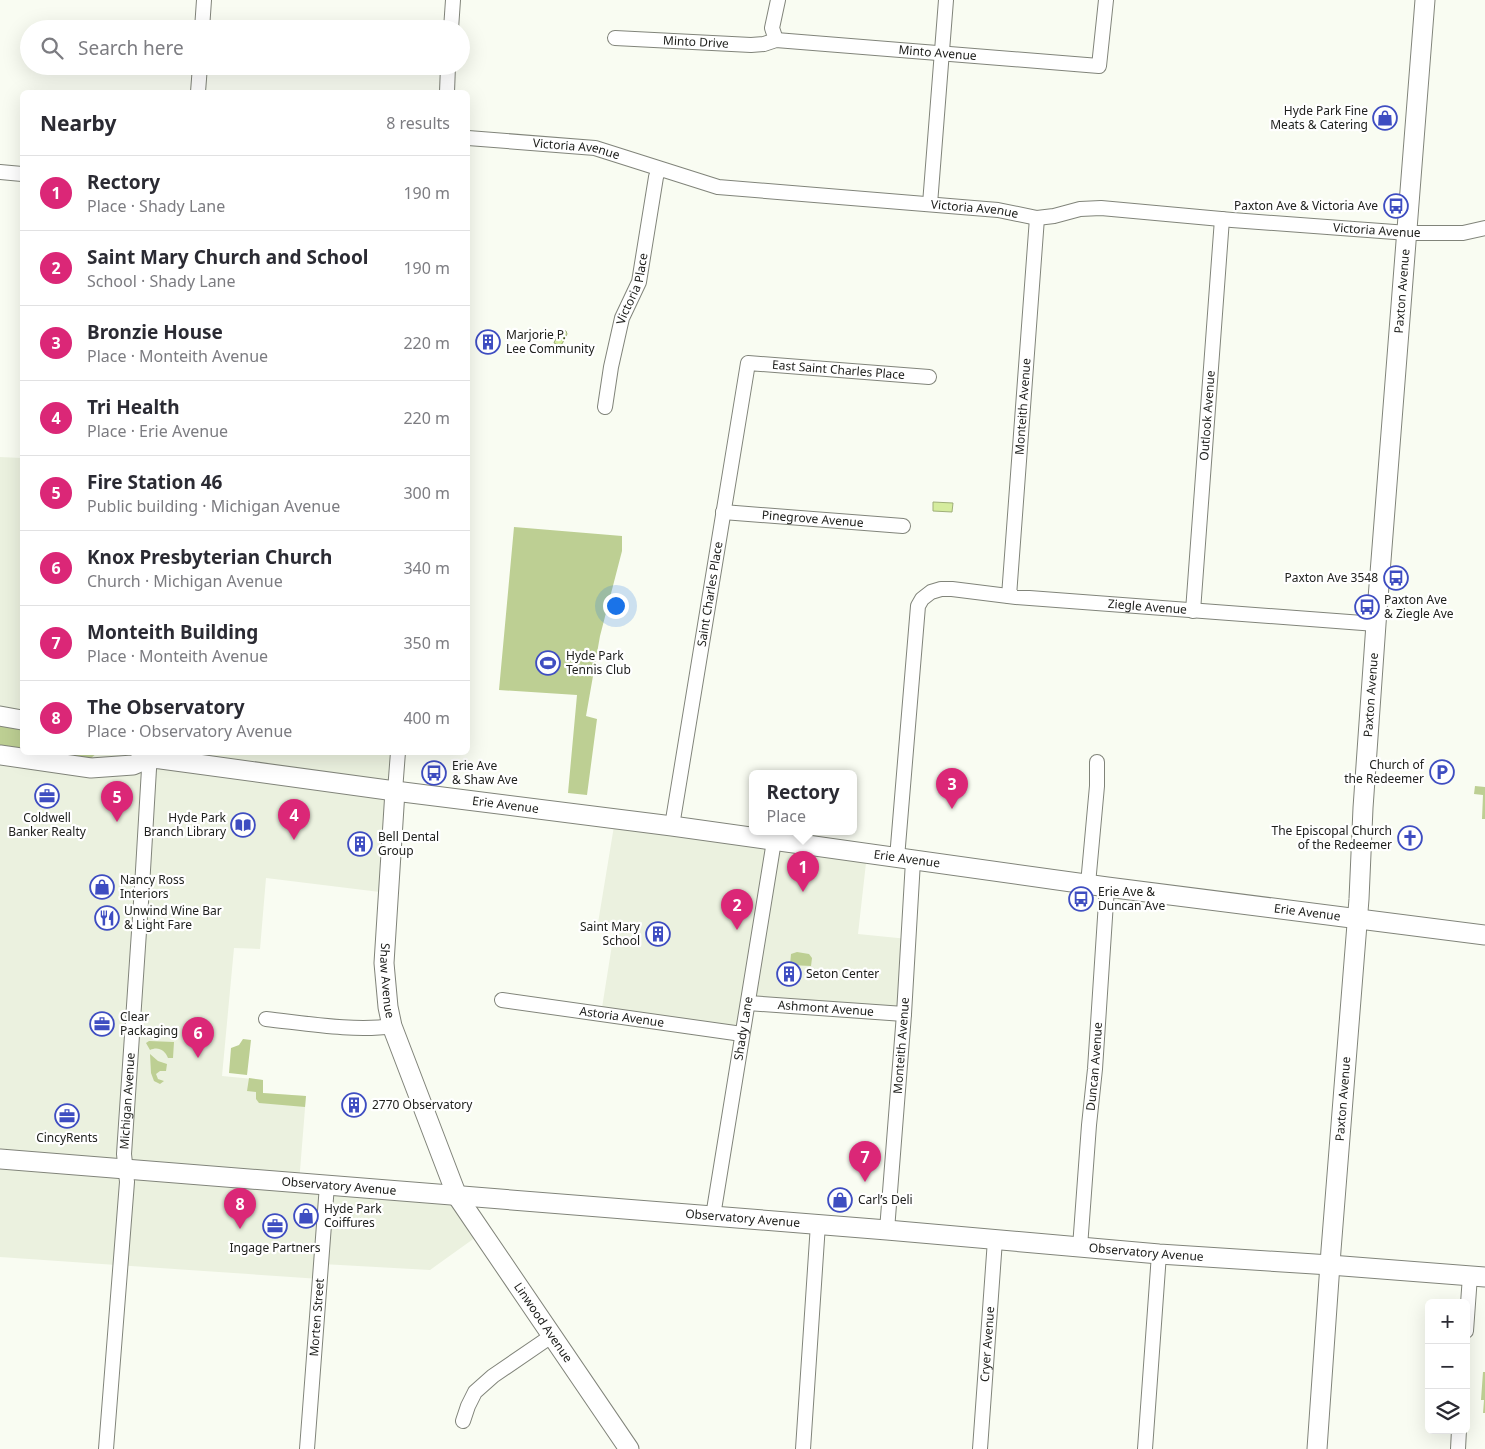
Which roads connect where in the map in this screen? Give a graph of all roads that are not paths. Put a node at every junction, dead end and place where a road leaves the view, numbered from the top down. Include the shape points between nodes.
1 (204, 0) edge
2 (453, 0) edge
3 (778, 0) edge
4 (946, 0) edge
5 (1106, 0) edge
6 (1425, 0) edge
7 (203, 20) edge
8 (452, 20) edge
9 (614, 38) dead end
10 (776, 40) junction
11 (942, 54) junction
12 (199, 75) edge
13 (447, 75) edge
14 (198, 90) edge
15 (446, 90) edge
16 (470, 138) edge
17 (659, 170) junction
18 (0, 172) edge
19 (20, 174) edge
20 (930, 204) junction
21 (1037, 218) junction
22 (1222, 220) junction
23 (1485, 228) edge
24 (1408, 233) junction
25 (748, 363) joint
26 (929, 377) dead end
27 (605, 407) dead end
28 (723, 512) junction
29 (903, 526) dead end
30 (1009, 596) junction
31 (922, 599) joint
32 (1193, 611) junction
33 (1376, 624) junction
34 (0, 716) edge
35 (20, 720) edge
36 (0, 755) edge
37 (102, 755) edge
38 (147, 755) edge
39 (148, 755) edge
40 (155, 755) edge
41 (398, 755) edge
42 (1097, 762) dead end
43 (91, 768) junction
44 (395, 791) junction
45 (672, 826) junction
46 (774, 841) junction
47 (905, 859) junction
48 (1088, 884) junction
49 (1106, 887) junction
50 (1357, 919) junction
51 (1485, 936) edge
52 (502, 1000) dead end
53 (748, 1003) junction
54 (904, 1014) junction
55 (266, 1019) dead end
56 (392, 1026) junction
57 (742, 1034) junction
58 (0, 1159) edge
59 (125, 1168) junction
60 (327, 1186) junction
61 (457, 1196) junction
62 (713, 1216) junction
63 (818, 1224) junction
64 (887, 1230) junction
65 (995, 1240) junction
66 (1080, 1247) junction
67 (1160, 1254) junction
68 (1330, 1265) junction
69 (1478, 1277) edge
70 (1470, 1313) edge
71 (553, 1335) junction
72 (463, 1421) dead end
73 (1460, 1434) edge
74 (106, 1449) edge
75 (307, 1449) edge
76 (629, 1449) edge
77 (803, 1449) edge
78 (980, 1449) edge
79 (1145, 1449) edge
80 (1318, 1449) edge
81 (1458, 1449) edge

1 - 7 street
2 - 8 street
3 - 10 street via 772,28
4 - 11 street
5 - 11 street, Minto Avenue via 1099,66
6 - 24 street, Paxton Avenue
9 - 10 street, Minto Drive via 751,45
10 - 11 street, Minto Avenue
11 - 20 street
12 - 14 street
13 - 15 street
16 - 17 street, Victoria Avenue via 595,148
17 - 20 street, Victoria Avenue via 718,187
17 - 27 street, Victoria Place via 639,282 622,318
18 - 19 street
20 - 21 street, Victoria Avenue via 998,210
21 - 22 street, Victoria Avenue via 1101,208
21 - 30 street, Monteith Avenue
22 - 24 street, Victoria Avenue
22 - 32 street, Outlook Avenue
23 - 24 street, Victoria Avenue via 1463,233
24 - 33 street, Paxton Avenue
25 - 26 street, East Saint Charles Place
25 - 28 street, Saint Charles Place
28 - 29 street, Pinegrove Avenue
28 - 45 street, Saint Charles Place
30 - 31 street, Ziegle Avenue via 940,588
30 - 32 street, Ziegle Avenue
31 - 47 street, Monteith Avenue via 918,606
32 - 33 street, Ziegle Avenue
33 - 50 street, Paxton Avenue
34 - 35 street
36 - 43 street, Erie Avenue
37 - 43 street
38 - 43 street, Erie Avenue via 133,765
39 - 59 street, Michigan Avenue
40 - 44 street, Erie Avenue
41 - 44 street, Shaw Avenue
42 - 48 street
44 - 45 street, Erie Avenue
44 - 56 street, Shaw Avenue via 384,962
45 - 46 street, Erie Avenue
46 - 47 street, Erie Avenue
46 - 53 street, Shady Lane
47 - 48 street, Erie Avenue
47 - 54 street, Monteith Avenue
48 - 49 street, Erie Avenue
49 - 50 street, Erie Avenue
49 - 66 street, Duncan Avenue
50 - 51 street, Erie Avenue
50 - 68 street, Paxton Avenue
52 - 57 street, Astoria Avenue
53 - 54 street, Ashmont Avenue
53 - 57 street, Shady Lane
54 - 64 street, Monteith Avenue
55 - 56 street via 324,1025
56 - 61 street, Shaw Avenue
57 - 62 street, Shady Lane
58 - 59 street, Observatory Avenue
59 - 60 street, Observatory Avenue
59 - 74 street, Michigan Avenue via 127,1182
60 - 61 street, Observatory Avenue
60 - 75 street, Morten Street
61 - 62 street, Observatory Avenue
61 - 71 street, Linwood Avenue
62 - 63 street, Observatory Avenue
63 - 64 street, Observatory Avenue
63 - 77 street
64 - 65 street, Observatory Avenue
65 - 66 street, Observatory Avenue
65 - 78 street, Cryer Avenue
66 - 67 street, Observatory Avenue
67 - 68 street, Observatory Avenue
67 - 79 street
68 - 69 street, Observatory Avenue
68 - 80 street, Paxton Avenue
69 - 70 street
71 - 72 street via 492,1376 475,1392
71 - 76 street, Linwood Avenue
73 - 81 street

